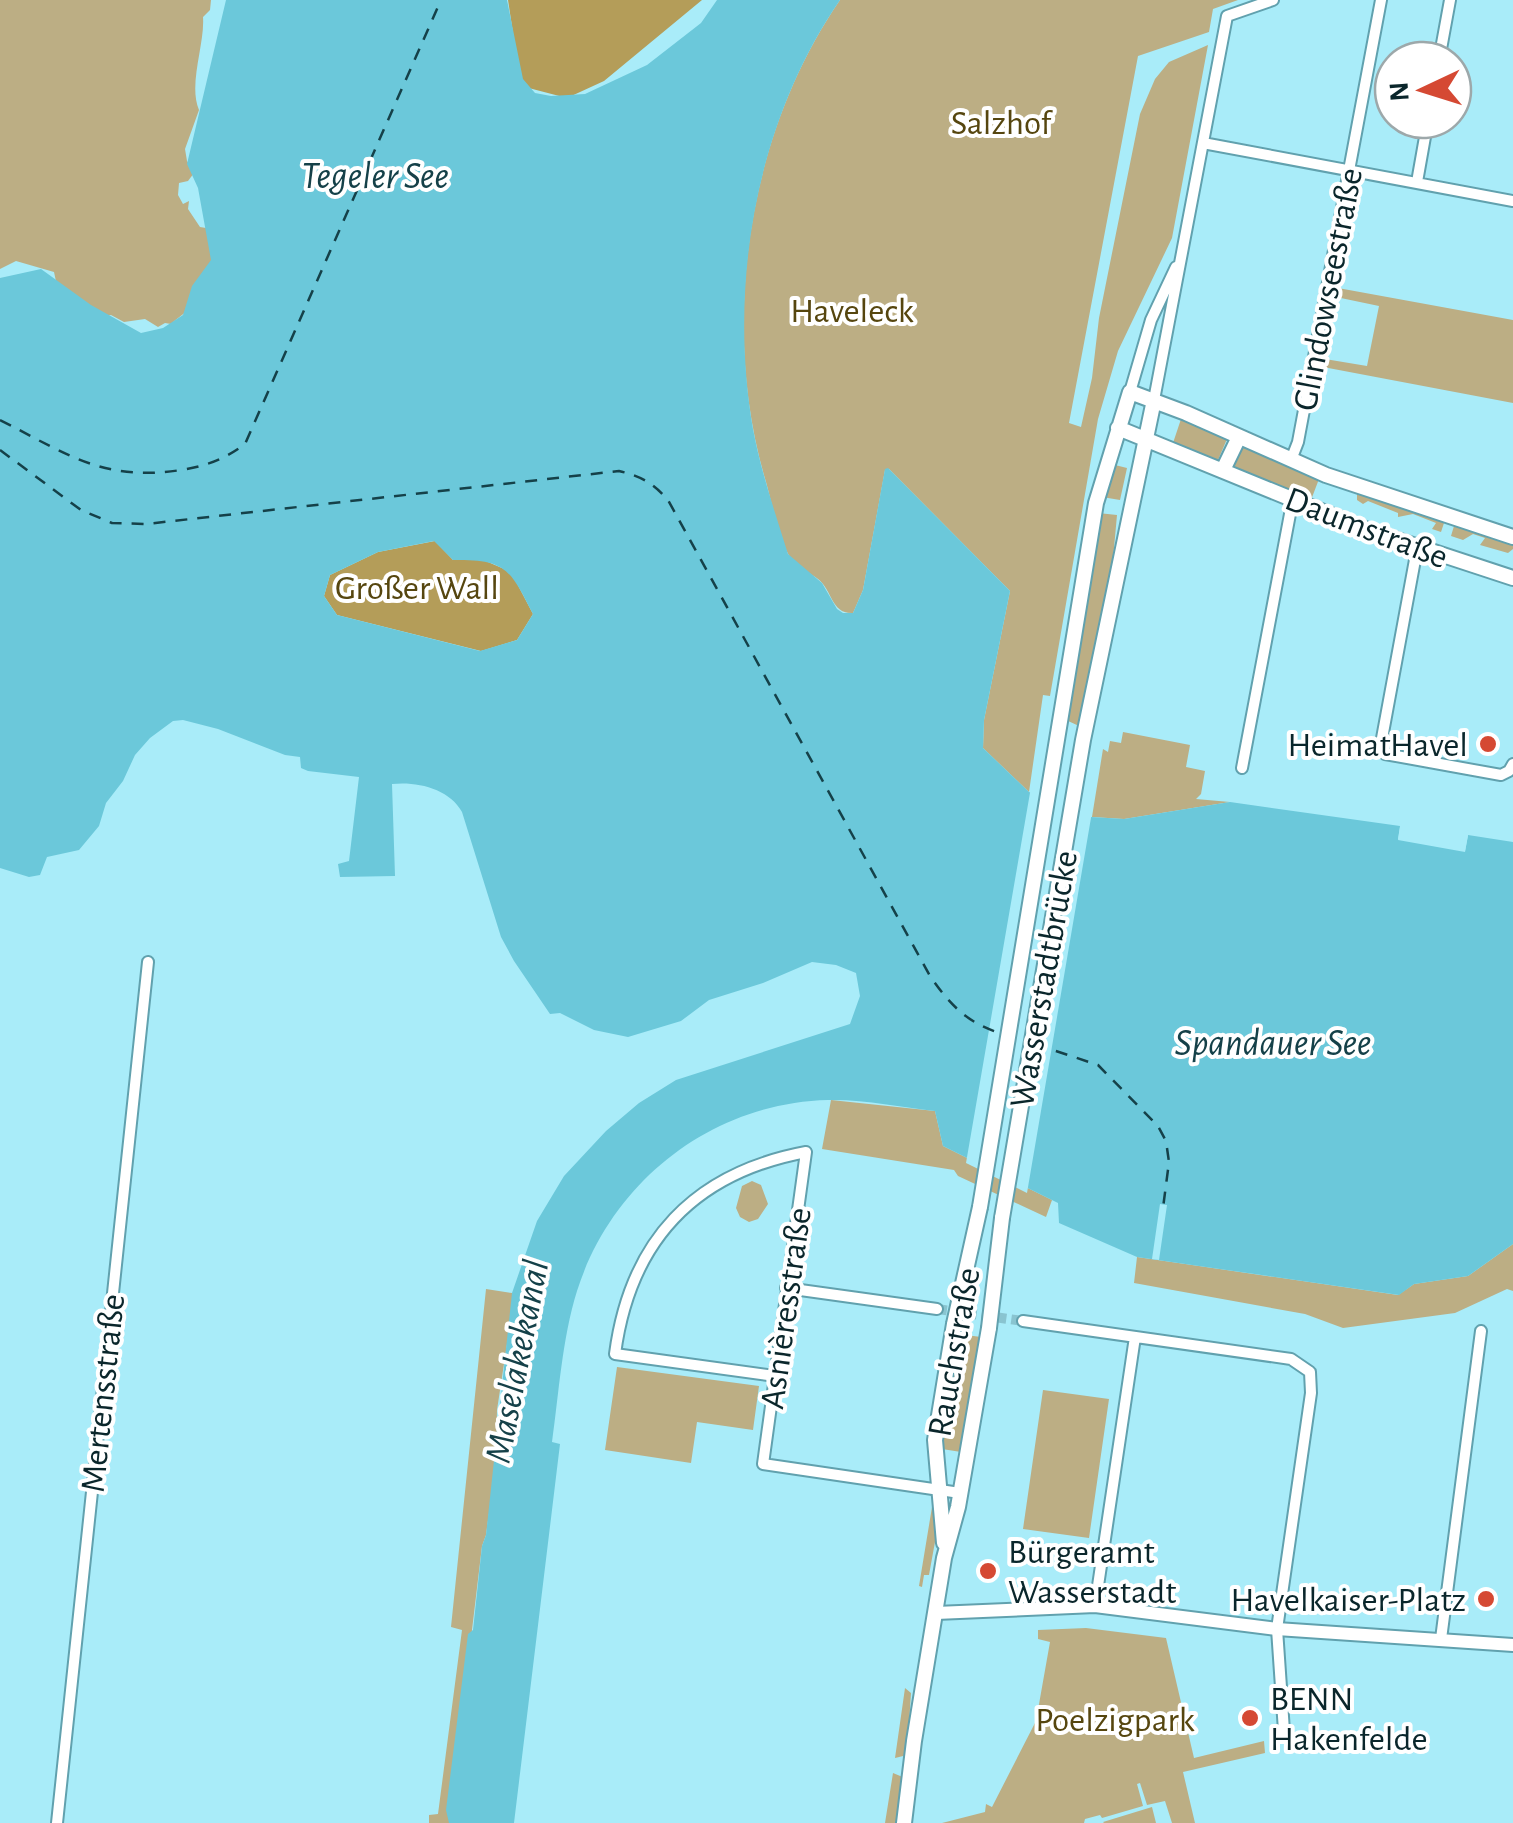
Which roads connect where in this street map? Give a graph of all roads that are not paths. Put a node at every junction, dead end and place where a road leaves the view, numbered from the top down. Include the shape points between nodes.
1 (1272, 0) edge
2 (1380, 0) edge
3 (1450, 0) edge
4 (1443, 40) edge
5 (1424, 140) edge
6 (1203, 144) junction
7 (1350, 170) junction
8 (1416, 182) junction
9 (1513, 201) edge
10 (1182, 252) junction
11 (1130, 392) junction
12 (1154, 400) junction
13 (1118, 428) junction
14 (1238, 436) junction
15 (1145, 440) junction
16 (1292, 460) junction
17 (1223, 470) junction
18 (1296, 500) junction
19 (1513, 537) edge
20 (1418, 549) junction
21 (1513, 578) edge
22 (1513, 764) edge
23 (1242, 768) dead end
24 (148, 962) dead end
25 (980, 1207) joint
26 (1002, 1218) joint
27 (786, 1288) junction
28 (938, 1309) tunnel mouth
29 (1023, 1322) tunnel mouth
30 (1482, 1331) dead end
31 (1136, 1337) junction
32 (775, 1376) junction
33 (940, 1490) junction
34 (960, 1493) junction
35 (944, 1558) junction
36 (1096, 1606) junction
37 (936, 1613) junction
38 (1277, 1629) junction
39 (1441, 1640) junction
40 (1513, 1645) edge
41 (1284, 1731) dead end
42 (57, 1823) edge
43 (904, 1823) edge

1 - 6 street via 1227,16
2 - 7 street, Glindowseestraße
3 - 4 street
5 - 8 street
6 - 7 street
6 - 10 street
7 - 8 street
7 - 16 street, Glindowseestraße
8 - 9 street
10 - 11 street via 1151,320
10 - 12 street
11 - 12 main road, Daumstraße
11 - 13 main road
12 - 14 main road, Daumstraße
12 - 15 main road
13 - 15 main road, Daumstraße
13 - 25 main road, Wasserstadtbrücke via 1096,503
14 - 16 main road, Daumstraße
14 - 17 main road
15 - 17 main road, Daumstraße
15 - 26 main road, Wasserstadtbrücke via 1083,740
16 - 19 main road, Daumstraße
17 - 18 main road, Daumstraße
18 - 20 main road, Daumstraße
18 - 23 street
20 - 21 main road, Daumstraße
20 - 22 street via 1380,749 1501,775
24 - 42 street, Mertensstraße
25 - 33 main road, Rauchstraße, bridge via 936,1428
26 - 34 main road, Rauchstraße, bridge
27 - 28 street
27 - 32 street, Asnièresstraße
27 - 32 street, Asnièresstraße via 806,1152 726,1178 678,1213 630,1286 615,1354
29 - 31 street
30 - 39 street
31 - 36 street
31 - 38 street via 1290,1358 1310,1372
32 - 33 street, Asnièresstraße via 763,1464
33 - 34 street
33 - 35 main road, Rauchstraße
34 - 35 main road, Rauchstraße
35 - 37 main road, Rauchstraße
36 - 37 street
36 - 38 street
37 - 43 main road, Rauchstraße
38 - 39 street
38 - 41 street
39 - 40 street

